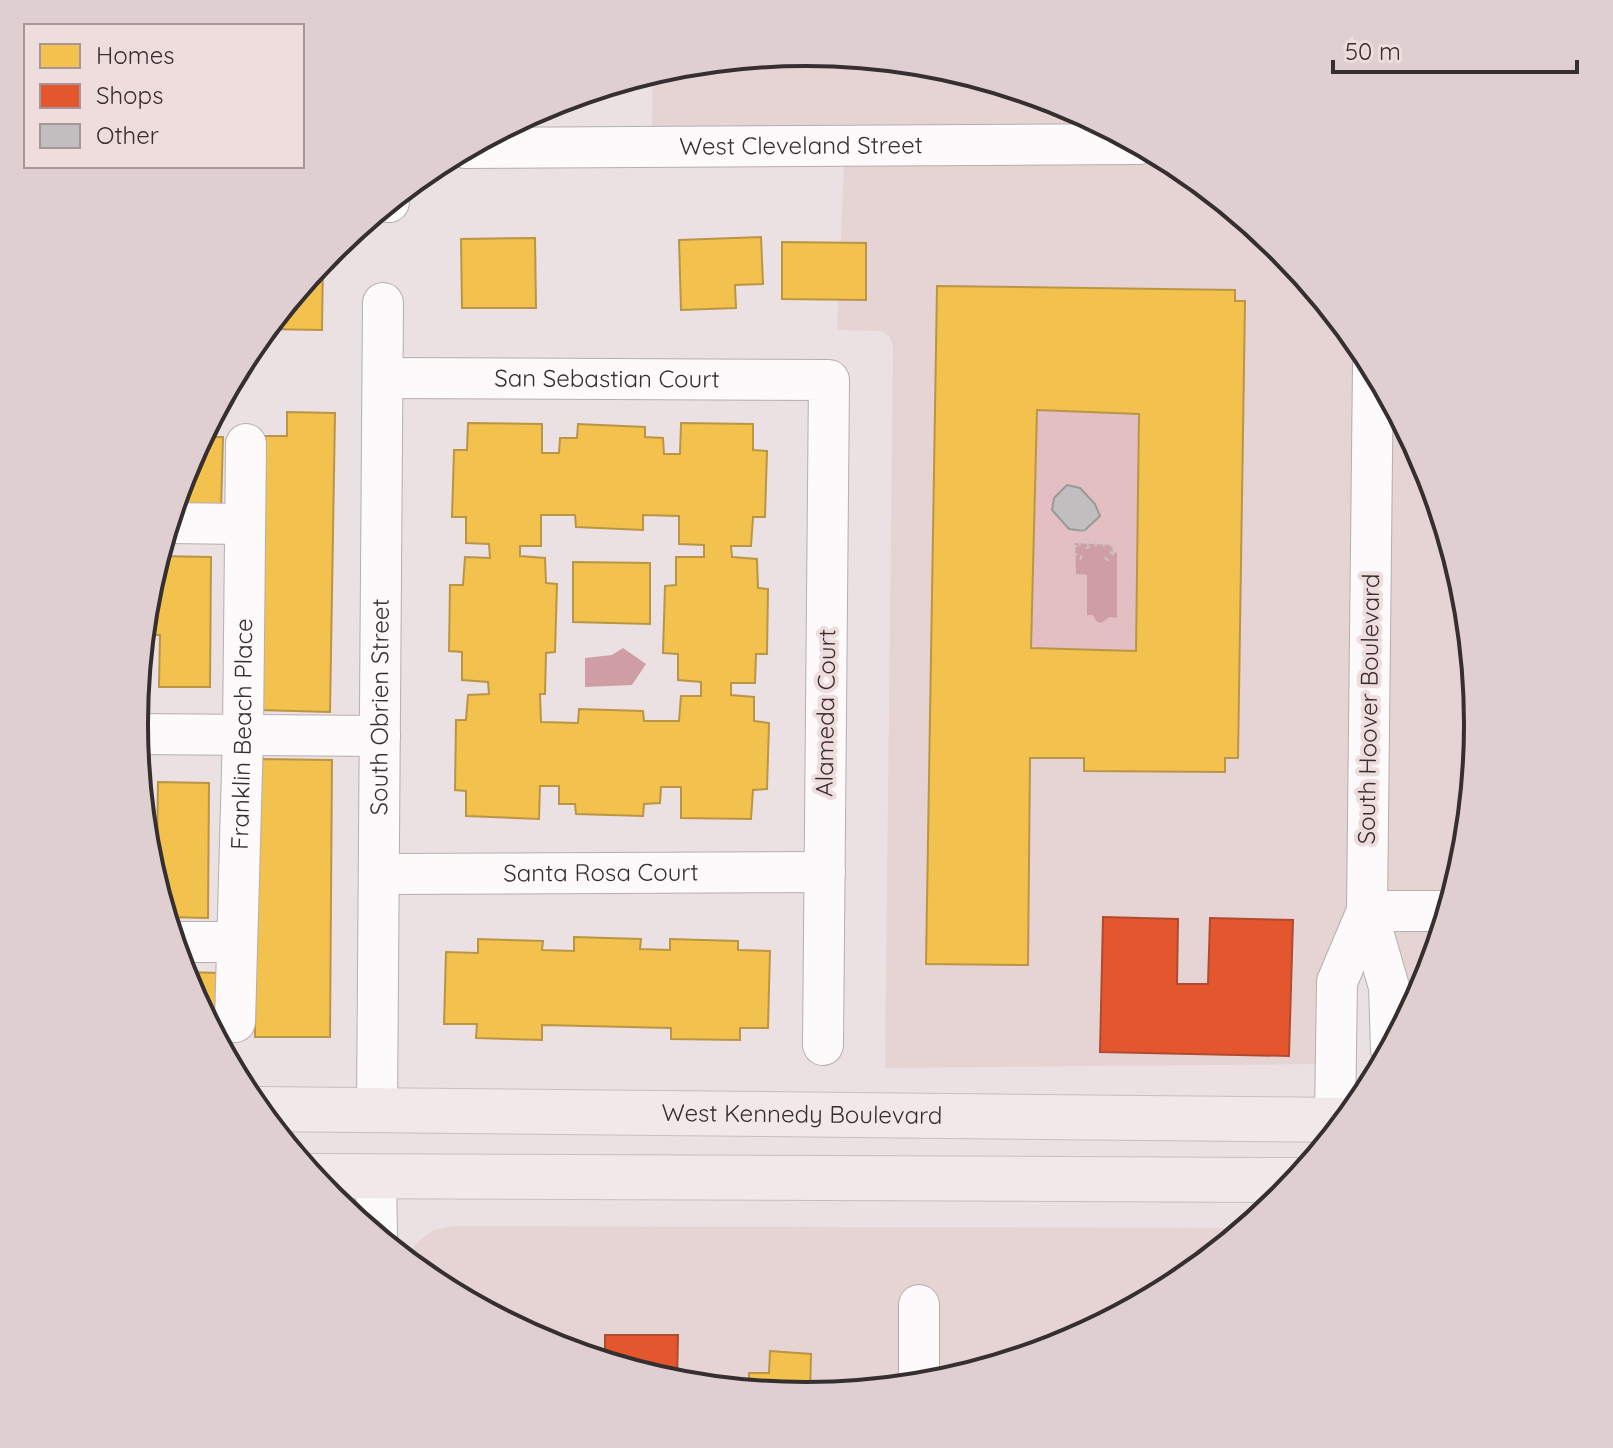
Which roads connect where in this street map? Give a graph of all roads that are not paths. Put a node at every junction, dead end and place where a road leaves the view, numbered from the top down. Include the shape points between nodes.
1 (1117, 144) edge
2 (489, 148) edge
3 (383, 303) dead end
4 (383, 378) junction
5 (829, 380) joint
6 (1373, 390) edge
7 (246, 444) dead end
8 (180, 523) edge
9 (244, 524) junction
10 (148, 734) edge
11 (243, 734) junction
12 (380, 736) junction
13 (825, 872) junction
14 (379, 874) junction
15 (1367, 911) junction
16 (1437, 911) edge
17 (185, 942) edge
18 (235, 942) junction
19 (235, 1022) dead end
20 (1390, 1027) edge
21 (823, 1045) dead end
22 (273, 1109) edge
23 (377, 1109) junction
24 (1341, 1109) edge
25 (1331, 1123) edge
26 (329, 1176) edge
27 (376, 1177) junction
28 (1280, 1180) edge
29 (377, 1222) edge
30 (919, 1305) dead end
31 (919, 1372) edge

1 - 2 street, West Cleveland Street
3 - 4 street, South Obrien Street
4 - 5 street, San Sebastian Court
4 - 12 street, South Obrien Street
5 - 13 street, Alameda Court
6 - 15 street, South Hoover Boulevard
7 - 9 street, Franklin Beach Place
8 - 9 street
9 - 11 street, Franklin Beach Place
10 - 11 street
11 - 12 street
11 - 18 street, Franklin Beach Place
12 - 14 street, South Obrien Street
13 - 14 street, Santa Rosa Court
13 - 21 street, Alameda Court
14 - 23 street, South Obrien Street
15 - 16 street
15 - 20 street, South Hoover Boulevard via 1389,987
15 - 24 street via 1337,982
17 - 18 street
18 - 19 street, Franklin Beach Place
22 - 23 main road, West Kennedy Boulevard
23 - 25 main road, West Kennedy Boulevard
23 - 27 main road
26 - 27 main road
27 - 28 main road
27 - 29 street
30 - 31 street

